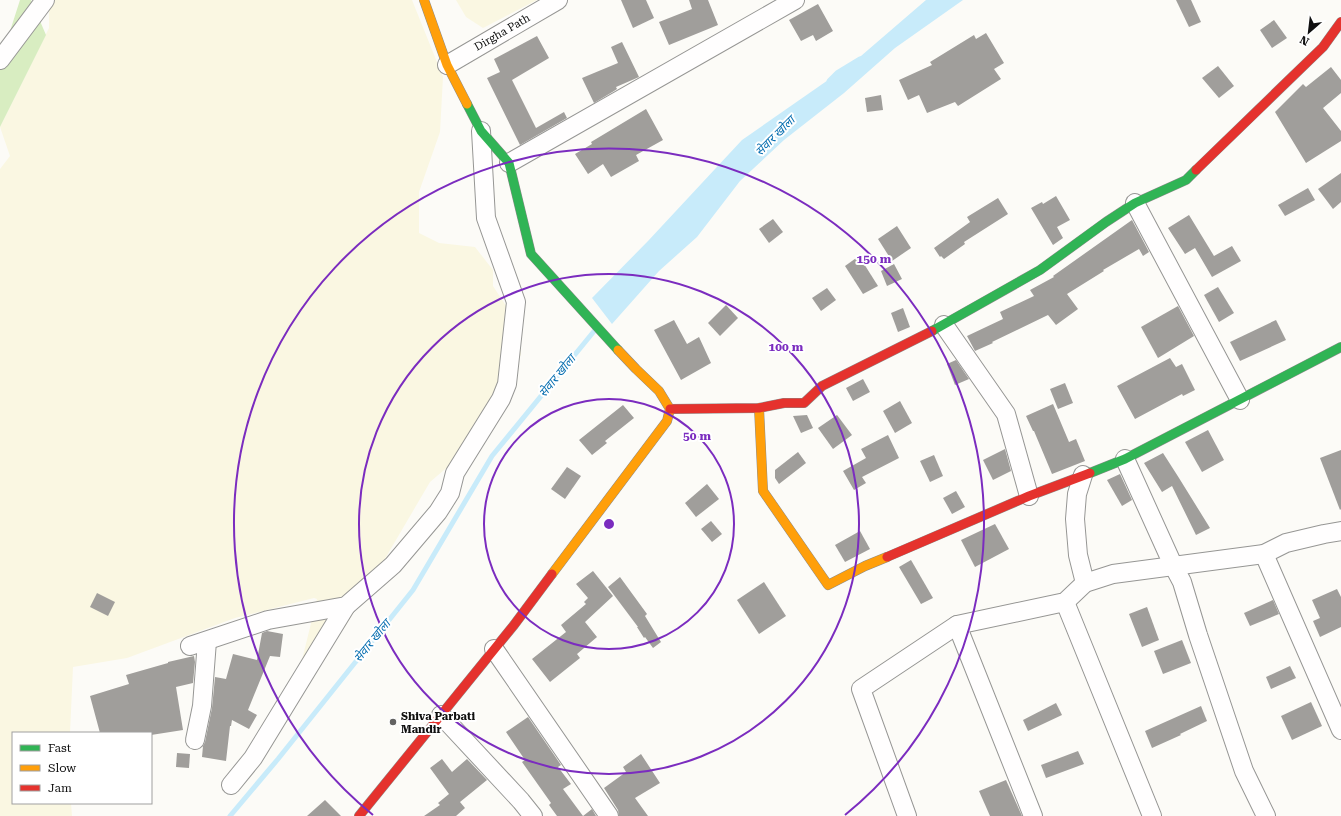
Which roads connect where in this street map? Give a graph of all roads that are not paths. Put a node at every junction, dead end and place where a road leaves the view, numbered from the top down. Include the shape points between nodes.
1 (45, 0) edge
2 (424, 0) edge
3 (558, 0) edge
4 (795, 0) edge
5 (1341, 22) edge
6 (0, 60) edge
7 (447, 65) junction
8 (481, 131) junction
9 (509, 163) junction
10 (1135, 203) junction
11 (944, 325) junction
12 (1341, 347) edge
13 (1240, 400) junction
14 (759, 408) junction
15 (670, 409) junction
16 (1125, 460) junction
17 (1083, 475) junction
18 (1029, 496) junction
19 (1341, 531) edge
20 (1264, 554) junction
21 (1173, 565) junction
22 (1085, 583) junction
23 (1065, 602) junction
24 (346, 606) junction
25 (957, 625) junction
26 (207, 641) junction
27 (190, 646) dead end
28 (494, 649) junction
29 (441, 715) junction
30 (1341, 730) edge
31 (195, 740) dead end
32 (231, 785) dead end
33 (359, 816) edge
34 (533, 816) edge
35 (608, 816) edge
36 (907, 816) edge
37 (1033, 816) edge
38 (1152, 816) edge
39 (1266, 816) edge

1 - 6 street
2 - 7 street
3 - 7 street, Dirgha Path
4 - 9 street
5 - 10 street via 1323,47 1186,180
7 - 8 street
8 - 9 street
8 - 24 street via 486,218 516,302 507,384 455,473 450,493 438,512 393,565
9 - 15 street via 531,254 658,391
10 - 11 street via 1040,270
10 - 13 street
11 - 14 street via 822,386 804,403 784,403
11 - 18 street via 1006,414
12 - 13 street
13 - 16 street
14 - 15 street
14 - 18 street via 763,491 828,584
15 - 28 street via 667,421
16 - 17 street
16 - 21 street
17 - 18 street
17 - 22 street via 1077,494 1075,519 1078,555
19 - 20 street via 1286,543
20 - 21 street
20 - 30 street
21 - 22 street via 1113,574
21 - 39 street via 1182,582 1244,771
22 - 23 street
23 - 25 street
23 - 38 street
24 - 26 street via 268,620
24 - 32 street via 253,758
25 - 36 street via 861,689
25 - 37 street
26 - 27 street
26 - 31 street via 202,706
28 - 29 street
28 - 35 street
29 - 33 street
29 - 34 street

